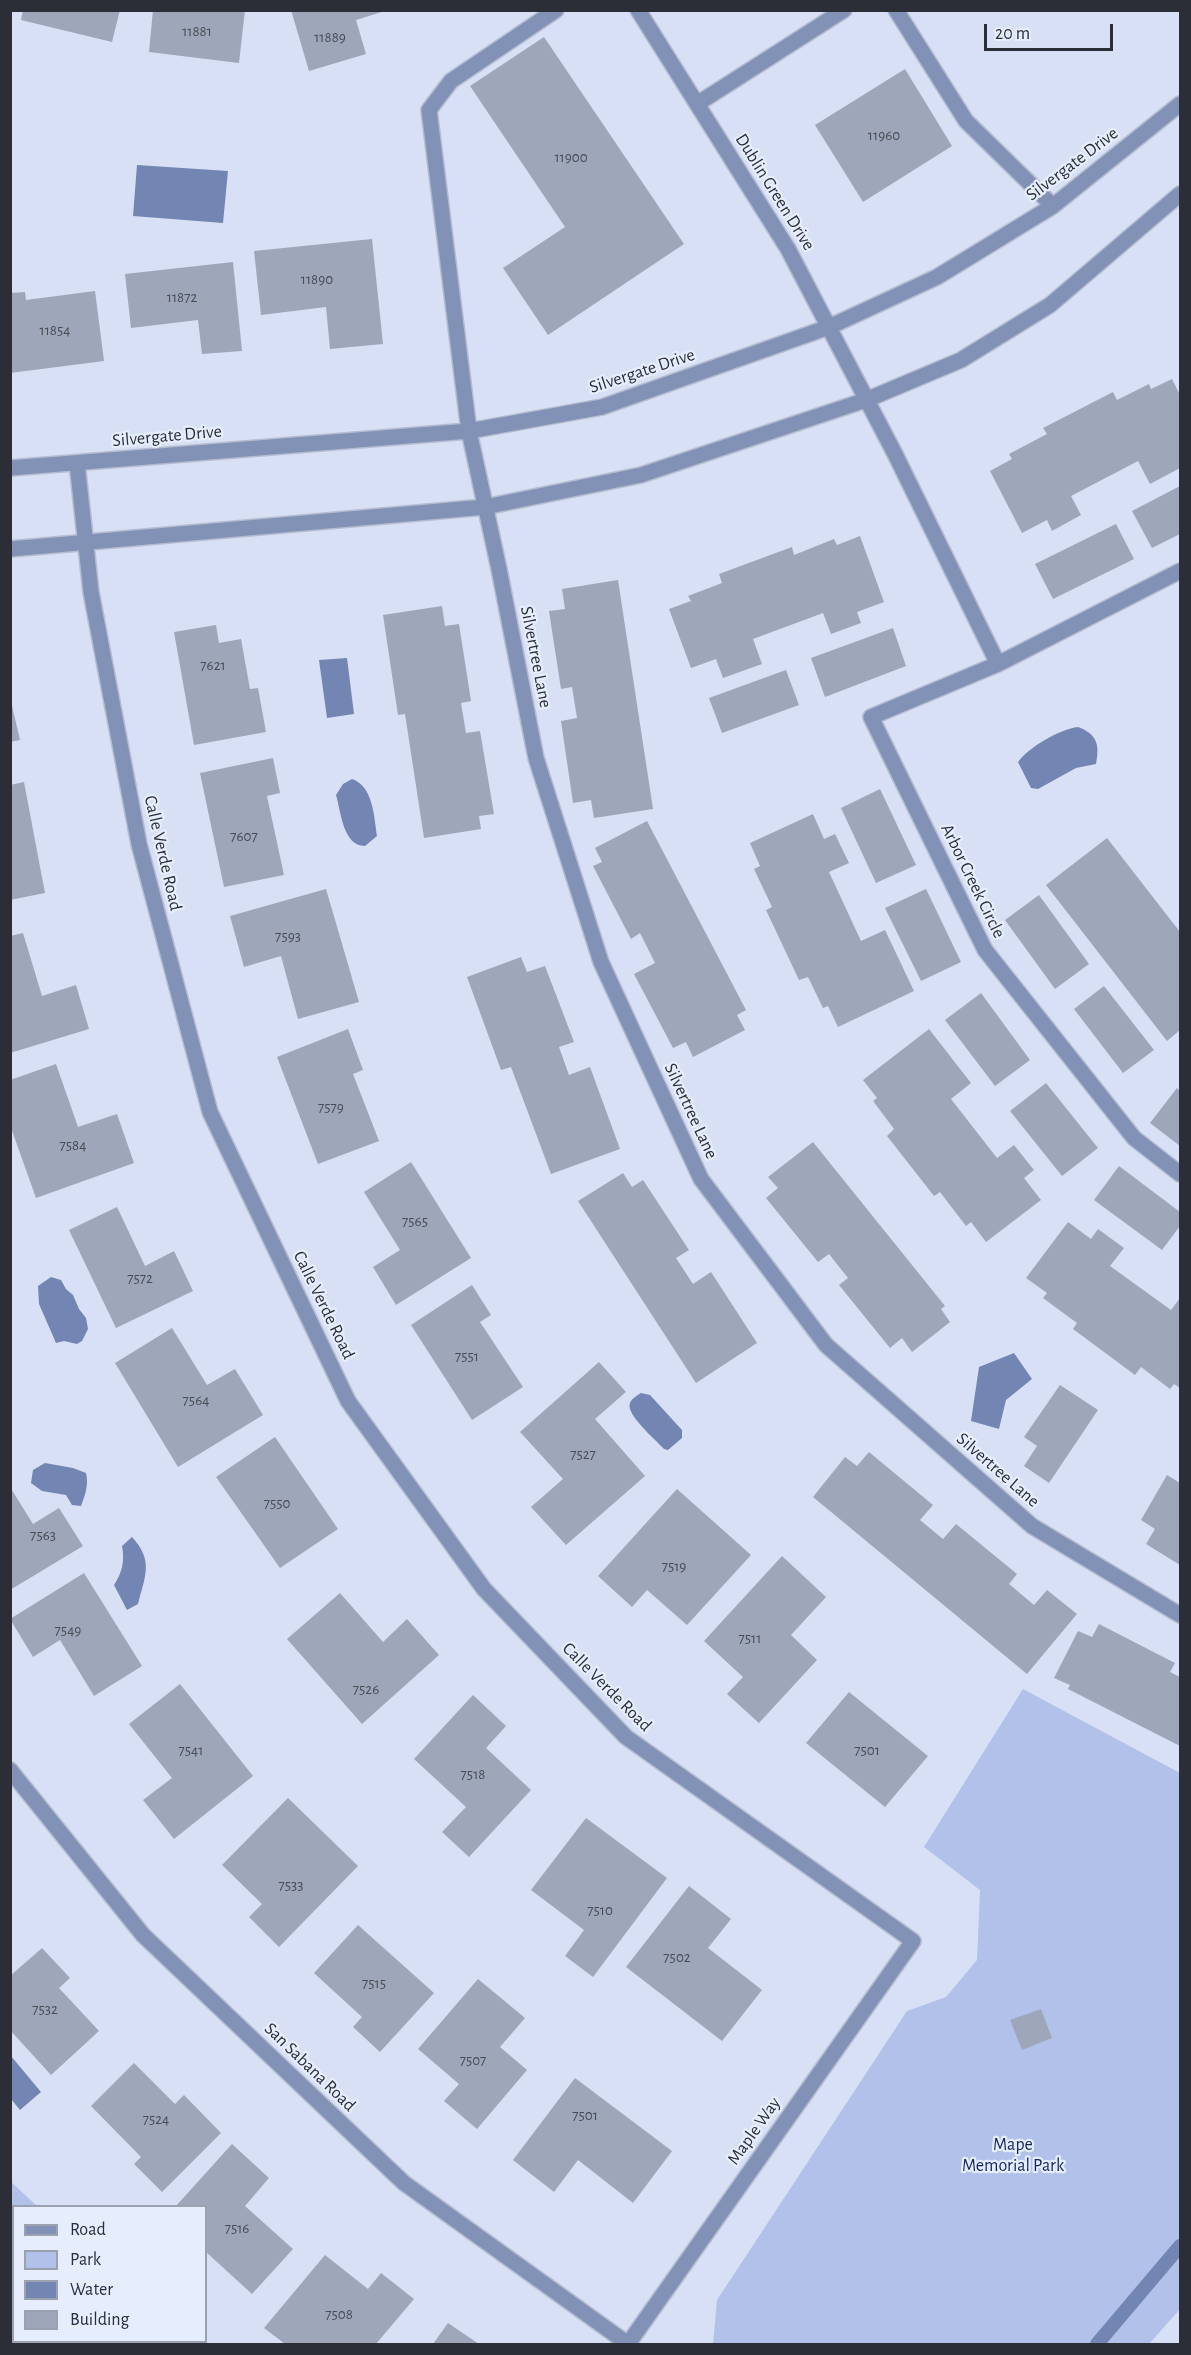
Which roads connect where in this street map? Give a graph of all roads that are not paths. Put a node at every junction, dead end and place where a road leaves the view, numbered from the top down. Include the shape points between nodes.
1 (556, 10) edge
2 (638, 10) edge
3 (844, 10) edge
4 (896, 10) edge
5 (697, 104) junction
6 (1180, 104) edge
7 (1180, 194) edge
8 (1053, 206) junction
9 (829, 327) junction
10 (866, 400) junction
11 (469, 431) junction
12 (77, 463) junction
13 (10, 468) edge
14 (485, 507) junction
15 (86, 543) junction
16 (10, 549) edge
17 (1180, 571) edge
18 (998, 664) junction
19 (1180, 1174) edge
20 (1180, 1615) edge
21 (10, 1770) edge
22 (913, 1941) joint
23 (628, 2344) edge

1 - 11 street, Silvertree Lane via 451,81 429,110
2 - 5 street, Dublin Green Drive
3 - 5 street
4 - 8 street via 966,121
5 - 9 street, Dublin Green Drive via 788,249
6 - 8 street, Silvergate Drive
7 - 10 street via 1050,305 960,360
8 - 9 street, Silvergate Drive via 937,278
9 - 10 street, Dublin Green Drive
9 - 11 street, Silvergate Drive via 602,407
10 - 14 street via 641,475
10 - 18 street
11 - 12 street, Silvergate Drive
11 - 14 street, Silvertree Lane
12 - 13 street, Silvergate Drive
12 - 15 street, Calle Verde Road
14 - 15 street
14 - 20 street, Silvertree Lane via 536,758 601,962 701,1179 826,1346 1032,1526
15 - 16 street
15 - 22 street, Calle Verde Road via 91,592 139,844 210,1112 348,1401 484,1589 626,1737
17 - 18 street, Arbor Creek Circle
18 - 19 street, Arbor Creek Circle via 871,717 985,950 1134,1138
21 - 23 street, San Sabana Road via 143,1935 404,2183
22 - 23 street, Maple Way

